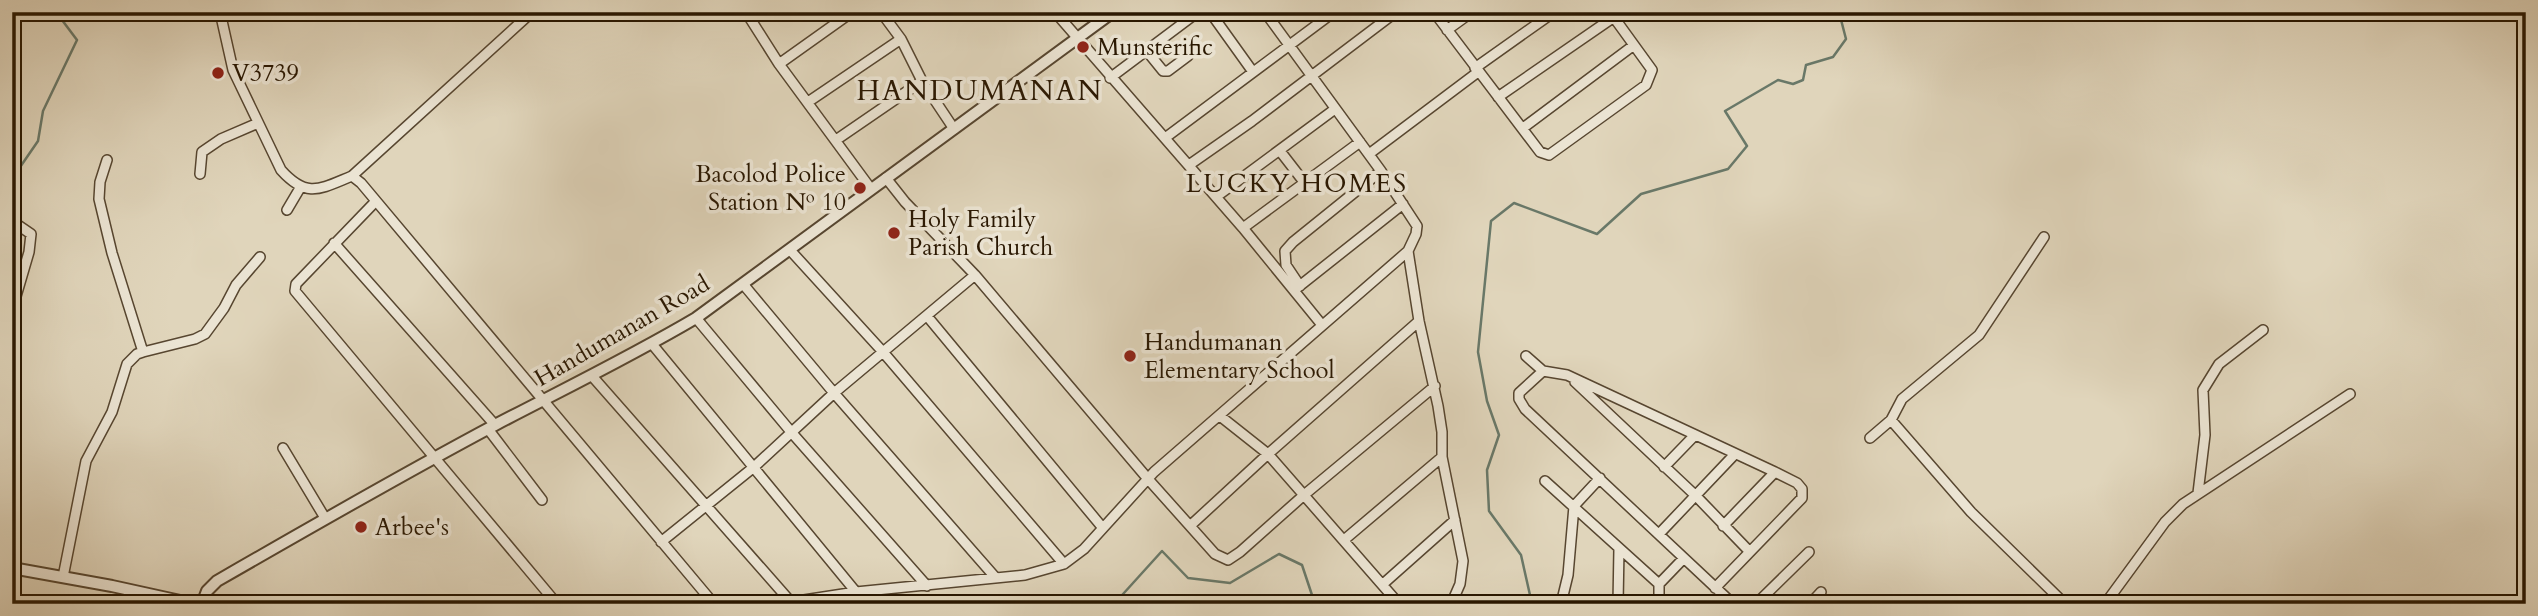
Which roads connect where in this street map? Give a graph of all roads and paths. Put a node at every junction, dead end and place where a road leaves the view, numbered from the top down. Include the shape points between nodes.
1 (220, 12) edge
2 (532, 12) edge
3 (746, 12) edge
4 (852, 12) edge
5 (881, 12) edge
6 (1055, 12) edge
7 (1113, 12) edge
8 (1198, 12) edge
9 (1210, 12) edge
10 (1265, 12) edge
11 (1334, 12) edge
12 (1396, 12) edge
13 (1434, 12) edge
14 (1472, 12) edge
15 (1553, 12) edge
16 (1612, 14) edge
17 (1447, 30) junction
18 (901, 39) junction
19 (1077, 39) junction
20 (1634, 45) junction
21 (1289, 46) junction
22 (1146, 50) junction
23 (1188, 57) dead end
24 (779, 64) junction
25 (1477, 70) junction
26 (1253, 72) junction
27 (1312, 76) junction
28 (1110, 78) junction
29 (922, 81) junction
30 (1498, 97) junction
31 (808, 103) junction
32 (1335, 109) junction
33 (258, 123) junction
34 (1522, 128) junction
35 (954, 129) junction
36 (1165, 138) junction
37 (836, 140) junction
38 (1360, 142) junction
39 (1280, 151) junction
40 (1369, 154) junction
41 (107, 160) dead end
42 (1189, 165) junction
43 (1381, 171) junction
44 (200, 174) dead end
45 (352, 176) junction
46 (886, 178) junction
47 (1304, 182) junction
48 (300, 188) junction
49 (871, 189) junction
50 (1216, 197) junction
51 (376, 201) junction
52 (1403, 204) junction
53 (287, 210) dead end
54 (12, 221) edge
55 (1243, 228) junction
56 (2044, 237) dead end
57 (334, 243) junction
58 (790, 250) junction
59 (1408, 251) junction
60 (260, 257) dead end
61 (975, 275) junction
62 (743, 285) junction
63 (1297, 288) junction
64 (12, 310) edge
65 (927, 316) junction
66 (696, 318) junction
67 (1419, 321) junction
68 (1322, 325) junction
69 (2263, 330) dead end
70 (652, 344) junction
71 (143, 352) junction
72 (883, 352) junction
73 (1526, 356) dead end
74 (1543, 371) junction
75 (592, 376) junction
76 (1567, 376) junction
77 (1435, 386) junction
78 (834, 393) junction
79 (2350, 394) dead end
80 (543, 401) junction
81 (1220, 416) junction
82 (1891, 420) junction
83 (492, 427) junction
84 (792, 433) junction
85 (1695, 435) junction
86 (1870, 438) dead end
87 (283, 448) dead end
88 (1268, 454) junction
89 (1735, 454) junction
90 (1441, 457) junction
91 (435, 458) junction
92 (754, 467) junction
93 (1664, 467) junction
94 (1774, 472) junction
95 (1600, 478) junction
96 (1148, 479) junction
97 (1545, 481) dead end
98 (2198, 493) junction
99 (1304, 495) junction
100 (1696, 496) junction
101 (542, 500) dead end
102 (704, 505) junction
103 (1574, 506) junction
104 (325, 518) junction
105 (1455, 520) junction
106 (1191, 525) junction
107 (1723, 526) junction
108 (1102, 527) junction
109 (1659, 534) junction
110 (1344, 540) junction
111 (661, 542) junction
112 (1619, 548) junction
113 (1749, 551) junction
114 (1809, 552) dead end
115 (1684, 558) junction
116 (1065, 564) junction
117 (12, 568) edge
118 (63, 577) junction
119 (995, 577) junction
120 (1382, 584) junction
121 (1659, 584) junction
122 (927, 586) junction
123 (1715, 588) junction
124 (856, 592) junction
125 (1821, 592) dead end
126 (160, 601) edge
127 (790, 601) junction
128 (194, 604) edge
129 (202, 604) edge
130 (557, 604) edge
131 (714, 604) edge
132 (778, 604) edge
133 (1399, 604) edge
134 (1448, 604) edge
135 (1562, 604) edge
136 (1618, 604) edge
137 (1659, 604) edge
138 (1733, 604) edge
139 (1756, 604) edge
140 (1810, 604) edge
141 (2065, 604) edge
142 (2105, 604) edge

1 - 33 street via 233,70
2 - 45 street
3 - 24 street
4 - 24 street
5 - 18 street
6 - 19 street
7 - 19 street, Handumanan Road
8 - 22 street
9 - 26 street
10 - 21 street
11 - 21 street
12 - 27 street
13 - 17 street
14 - 17 street
15 - 25 street
16 - 20 street
16 - 30 street
17 - 25 street
18 - 29 street
18 - 31 street
19 - 28 street
19 - 35 street, Handumanan Road
20 - 34 street
20 - 34 street via 1651,70 1646,85 1549,155 1540,152
21 - 26 street
21 - 27 street
22 - 23 street via 1163,71
22 - 28 street
24 - 31 street
25 - 30 street
25 - 40 street
26 - 36 street
27 - 32 street
27 - 42 street
28 - 36 street
29 - 35 street
29 - 37 street
30 - 34 street
31 - 37 street
32 - 38 street
32 - 39 street
33 - 44 street via 202,152
33 - 48 street via 281,170
35 - 46 street, Handumanan Road
36 - 42 street
37 - 49 street
38 - 40 street
38 - 47 street
39 - 47 street
39 - 50 street
40 - 43 street
41 - 71 street via 99,199
42 - 50 street
43 - 52 street
43 - 63 street via 1285,251
45 - 48 street via 327,186
45 - 51 street
46 - 49 street, Handumanan Road
46 - 61 street
47 - 55 street
48 - 53 street
49 - 58 street, Handumanan Road
50 - 55 street
51 - 57 street
51 - 80 street
52 - 59 street via 1417,226
52 - 63 street
54 - 64 street via 31,234
55 - 63 street
56 - 82 street via 1979,335 1902,399
57 - 83 street
57 - 91 street via 296,284 295,291
58 - 62 street, Handumanan Road
58 - 72 street
59 - 67 street
59 - 68 street
60 - 71 street via 205,334
61 - 65 street
61 - 96 street
62 - 66 street, Handumanan Road
62 - 78 street
63 - 68 street
65 - 72 street
65 - 108 street
66 - 70 street, Handumanan Road
66 - 84 street
67 - 77 street
67 - 88 street
68 - 81 street
69 - 98 street via 2219,364 2203,390 2205,435
70 - 75 street, Handumanan Road
70 - 92 street
71 - 118 street via 127,364 111,412 86,461
72 - 78 street
72 - 116 street
73 - 74 street
74 - 76 street
74 - 95 street via 1519,393 1519,399
75 - 80 street, Handumanan Road
75 - 102 street
76 - 85 street
76 - 93 street
77 - 90 street
77 - 99 street
78 - 84 street
78 - 119 street
79 - 98 street
80 - 83 street, Handumanan Road
80 - 111 street
81 - 88 street
81 - 96 street
82 - 86 street
82 - 141 street via 1971,512
83 - 91 street, Handumanan Road
83 - 101 street
84 - 92 street
84 - 122 street
85 - 89 street
85 - 93 street
87 - 104 street
88 - 99 street
88 - 106 street
89 - 94 street
89 - 100 street
90 - 105 street
90 - 110 street
91 - 104 street, Handumanan Road
91 - 130 street
92 - 102 street
92 - 124 street
93 - 100 street
94 - 107 street
94 - 113 street via 1797,483 1802,498
95 - 103 street
95 - 109 street
96 - 106 street
96 - 108 street
97 - 103 street
98 - 142 street via 2165,522
99 - 106 street via 1228,560 1215,554
99 - 110 street
100 - 107 street
100 - 109 street
102 - 111 street
102 - 127 street
103 - 112 street
103 - 135 street
104 - 129 street, Handumanan Road via 217,581
105 - 120 street
105 - 134 street via 1463,561 1460,584
107 - 113 street
108 - 116 street
109 - 115 street
110 - 120 street
111 - 131 street
112 - 121 street
112 - 136 street
113 - 123 street
114 - 139 street
115 - 121 street
115 - 123 street
116 - 119 street via 1025,575
117 - 118 street
118 - 126 street
119 - 122 street
120 - 133 street
121 - 137 street
122 - 124 street
123 - 138 street
124 - 127 street
125 - 140 street
126 - 128 street
127 - 132 street

